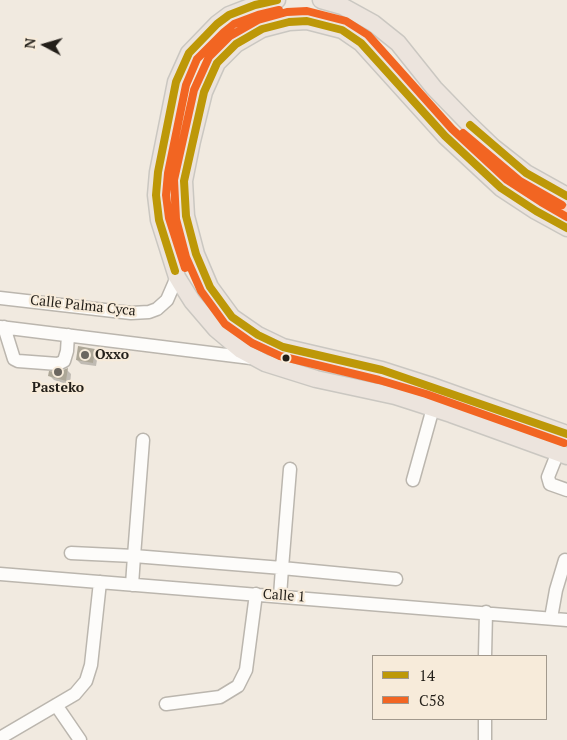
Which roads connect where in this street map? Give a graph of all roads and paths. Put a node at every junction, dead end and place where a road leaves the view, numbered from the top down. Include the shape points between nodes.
1 (277, 0) edge
2 (321, 0) edge
3 (244, 5) edge
4 (567, 196) edge
5 (567, 228) edge
6 (177, 277) junction
7 (0, 298) edge
8 (2, 327) edge
9 (68, 335) junction
10 (258, 359) junction
11 (432, 408) junction
12 (566, 434) edge
13 (143, 440) dead end
14 (563, 454) edge
15 (290, 469) dead end
16 (413, 480) dead end
17 (567, 490) edge
18 (71, 553) dead end
19 (134, 556) junction
20 (566, 560) dead end
21 (282, 568) junction
22 (0, 574) edge
23 (396, 579) dead end
24 (100, 582) junction
25 (132, 585) junction
26 (256, 594) junction
27 (280, 596) junction
28 (486, 612) junction
29 (550, 618) junction
30 (567, 620) edge
31 (485, 655) edge
32 (166, 704) dead end
33 (56, 705) junction
34 (485, 720) edge
35 (0, 738) edge
36 (80, 740) edge
37 (485, 740) edge

1 - 3 main road
2 - 4 main road via 342,6 386,33 434,88 493,147 526,174
3 - 6 main road via 206,33 189,53 176,82 156,196 159,220
5 - 12 main road via 494,182 445,136 361,42 342,30 307,21 262,29 236,44 217,63 204,92 184,181 186,216 196,254 210,287 232,316 258,335 283,347 429,384
6 - 7 street, Calle Palma Cyca via 167,300 158,310 149,312 131,313
6 - 10 main road via 216,329 241,350
8 - 9 street
8 - 9 street via 14,359 18,361 58,364 64,361
9 - 10 street
10 - 11 main road via 316,380 395,396
11 - 14 main road
11 - 16 street
12 - 14 main road
13 - 19 street
14 - 17 street via 548,477 550,484
15 - 21 street
18 - 19 street
19 - 21 street
19 - 25 street
20 - 29 street
21 - 23 street
21 - 27 street
22 - 24 street, Calle 1
24 - 25 street, Calle 1
24 - 33 street via 91,665 86,681 75,694
25 - 26 street, Calle 1
26 - 27 street, Calle 1
26 - 32 street via 246,670 238,686 220,697
27 - 28 street, Calle 1
28 - 29 street, Calle 1
28 - 31 street
29 - 30 street, Calle 1
33 - 35 street
33 - 36 street
34 - 37 street

